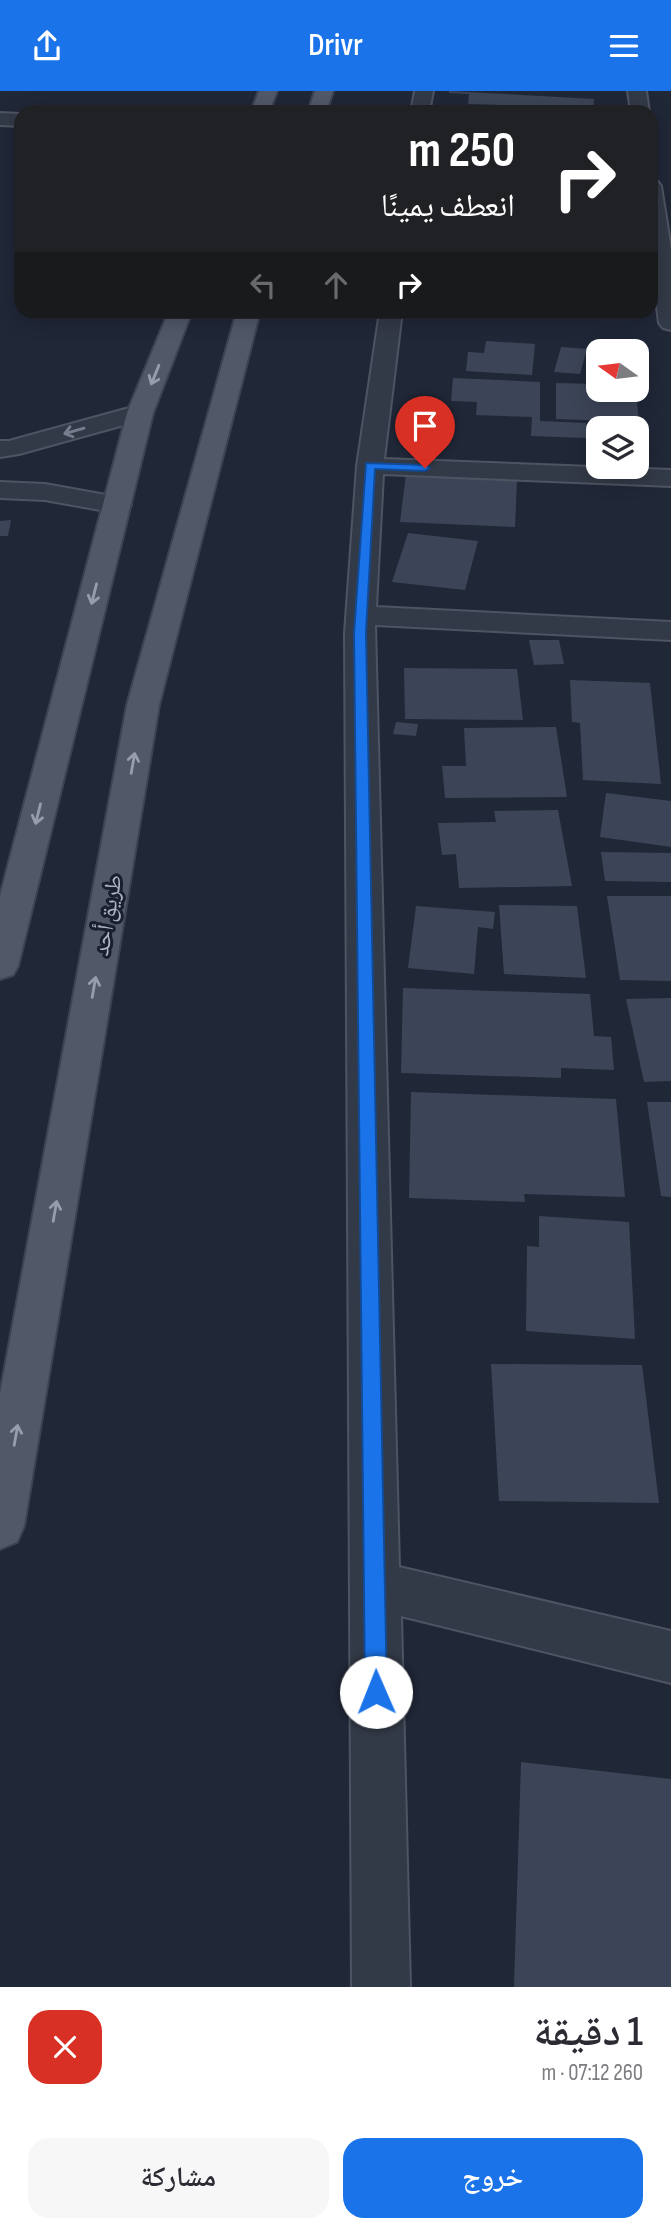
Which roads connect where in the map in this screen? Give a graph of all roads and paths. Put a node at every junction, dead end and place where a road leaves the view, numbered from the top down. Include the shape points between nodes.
1 (658, 234) edge
2 (178, 319) edge
3 (247, 319) edge
4 (390, 319) edge
5 (671, 323) edge
6 (140, 413) junction
7 (0, 450) edge
8 (370, 465) junction
9 (671, 478) edge
10 (0, 490) edge
11 (117, 505) junction
12 (361, 612) junction
13 (671, 631) edge
14 (0, 966) edge
15 (0, 1526) edge
16 (374, 1585) junction
17 (671, 1657) edge
18 (381, 1987) edge

1 - 5 street
2 -> 6 main road
15 -> 3 main road, طريق أحد via 143,705
4 - 8 street
6 -> 7 street
6 - 11 main road
8 - 9 street
8 - 12 street
10 - 11 street via 45,492
11 -> 14 main road
12 - 13 street via 384,618
12 - 16 street
16 - 17 street
16 - 18 street

